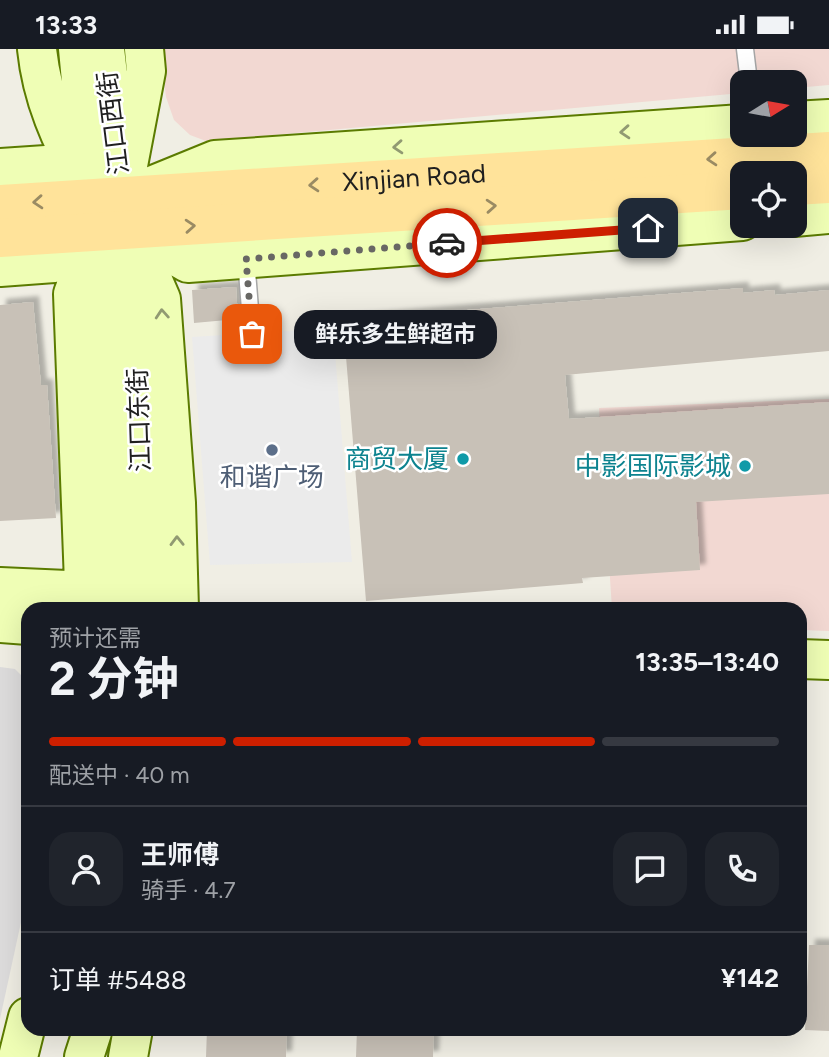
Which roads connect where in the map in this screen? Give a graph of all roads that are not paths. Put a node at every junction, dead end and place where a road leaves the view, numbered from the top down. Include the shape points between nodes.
1 (37, 49) edge
2 (78, 49) edge
3 (105, 49) edge
4 (144, 49) edge
5 (745, 49) edge
6 (748, 70) edge
7 (829, 119) edge
8 (807, 120) edge
9 (730, 125) edge
10 (829, 151) edge
11 (0, 168) edge
12 (829, 184) edge
13 (807, 186) edge
14 (730, 190) edge
15 (0, 204) edge
16 (111, 214) junction
17 (829, 214) edge
18 (807, 216) edge
19 (730, 222) edge
20 (0, 238) edge
21 (246, 259) junction
22 (0, 267) edge
23 (252, 334) dead end
24 (0, 587) edge
25 (122, 602) edge
26 (129, 602) edge
27 (130, 602) edge
28 (0, 623) edge
29 (21, 624) edge
30 (807, 659) edge
31 (829, 660) edge
32 (23, 1036) edge
33 (63, 1036) edge
34 (91, 1036) edge
35 (132, 1036) edge
36 (18, 1057) edge
37 (58, 1057) edge
38 (84, 1057) edge
39 (128, 1057) edge

1 - 16 main road via 40,79 64,147
2 - 16 main road, 江口西街
3 - 16 main road, 江口西街
4 - 16 main road via 146,71
5 - 6 lane
7 - 8 main road
9 -> 16 main road via 215,160
10 -> 16 main road, Xinjian Road
11 - 16 main road via 46,165
12 - 13 main road
16 -> 14 main road, Xinjian Road
16 -> 15 main road, Xinjian Road
16 - 20 main road, Xinjian Road
16 - 21 main road via 188,263
16 - 22 main road via 54,263
16 - 26 main road via 73,294 85,539
27 -> 16 main road via 176,503 161,299
17 - 18 main road
19 - 21 main road
21 - 23 lane
24 - 25 main road
28 - 29 main road
30 - 31 main road
32 - 36 main road
33 - 37 main road
34 - 38 main road
35 - 39 main road

